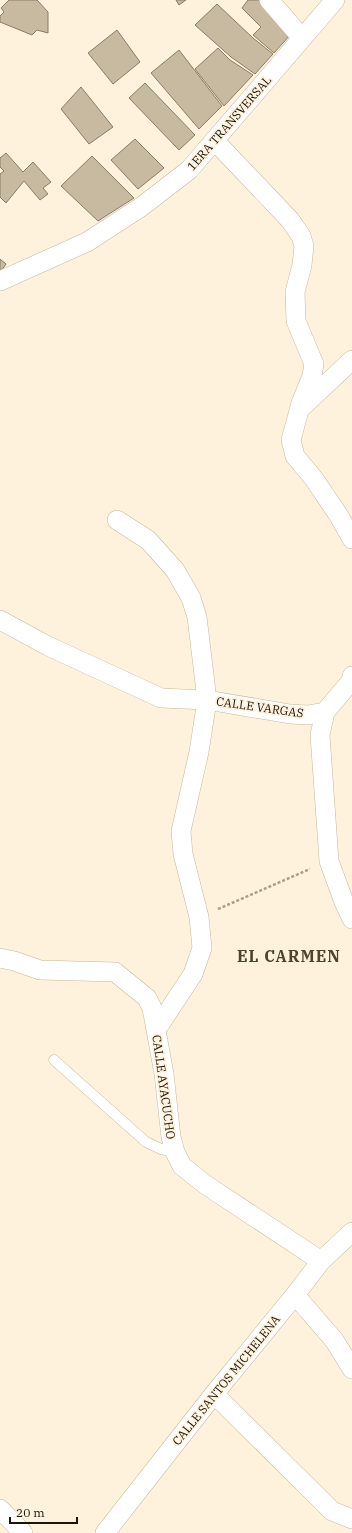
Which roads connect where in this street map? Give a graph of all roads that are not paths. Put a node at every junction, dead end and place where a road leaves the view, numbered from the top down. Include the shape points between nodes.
1 (269, 0) edge
2 (334, 0) edge
3 (302, 38) junction
4 (214, 140) junction
5 (0, 281) edge
6 (352, 360) edge
7 (299, 410) junction
8 (117, 520) dead end
9 (352, 539) edge
10 (0, 620) edge
11 (352, 676) edge
12 (207, 700) junction
13 (325, 712) junction
14 (352, 919) edge
15 (0, 958) edge
16 (156, 1030) junction
17 (54, 1060) dead end
18 (175, 1152) junction
19 (352, 1232) edge
20 (321, 1261) junction
21 (295, 1295) junction
22 (352, 1369) edge
23 (214, 1394) junction
24 (0, 1509) edge
25 (352, 1519) edge
26 (23, 1533) edge
27 (105, 1533) edge

1 - 3 street
2 - 3 street, 1ERA TRANSVERSAL
3 - 4 street, 1ERA TRANSVERSAL
4 - 5 street, 1ERA TRANSVERSAL via 189,170 141,207 87,242
4 - 7 street via 290,220 301,236 304,246 295,292 296,321 314,364
6 - 7 street
7 - 9 street via 292,440 295,456 314,479
8 - 12 street via 148,540 175,570 191,598 197,617
10 - 12 street, CALLE VARGAS via 48,646 161,698
11 - 13 street via 352,680
12 - 13 street, CALLE VARGAS via 290,714 308,715
12 - 16 street via 199,752 181,831 183,854 199,917 202,948 193,974
13 - 14 street via 320,735 329,861
15 - 16 street, CALLE AYACUCHO via 40,970 115,972 147,998 152,1008
16 - 18 street, CALLE AYACUCHO
17 - 18 lane via 146,1142
18 - 20 street, CALLE AYACUCHO via 182,1166 206,1185
19 - 20 street, CALLE SANTOS MICHELENA
20 - 21 street, CALLE SANTOS MICHELENA
21 - 22 street via 334,1340
21 - 23 street, CALLE SANTOS MICHELENA
23 - 25 street via 332,1511
23 - 27 street, CALLE SANTOS MICHELENA
24 - 26 street

